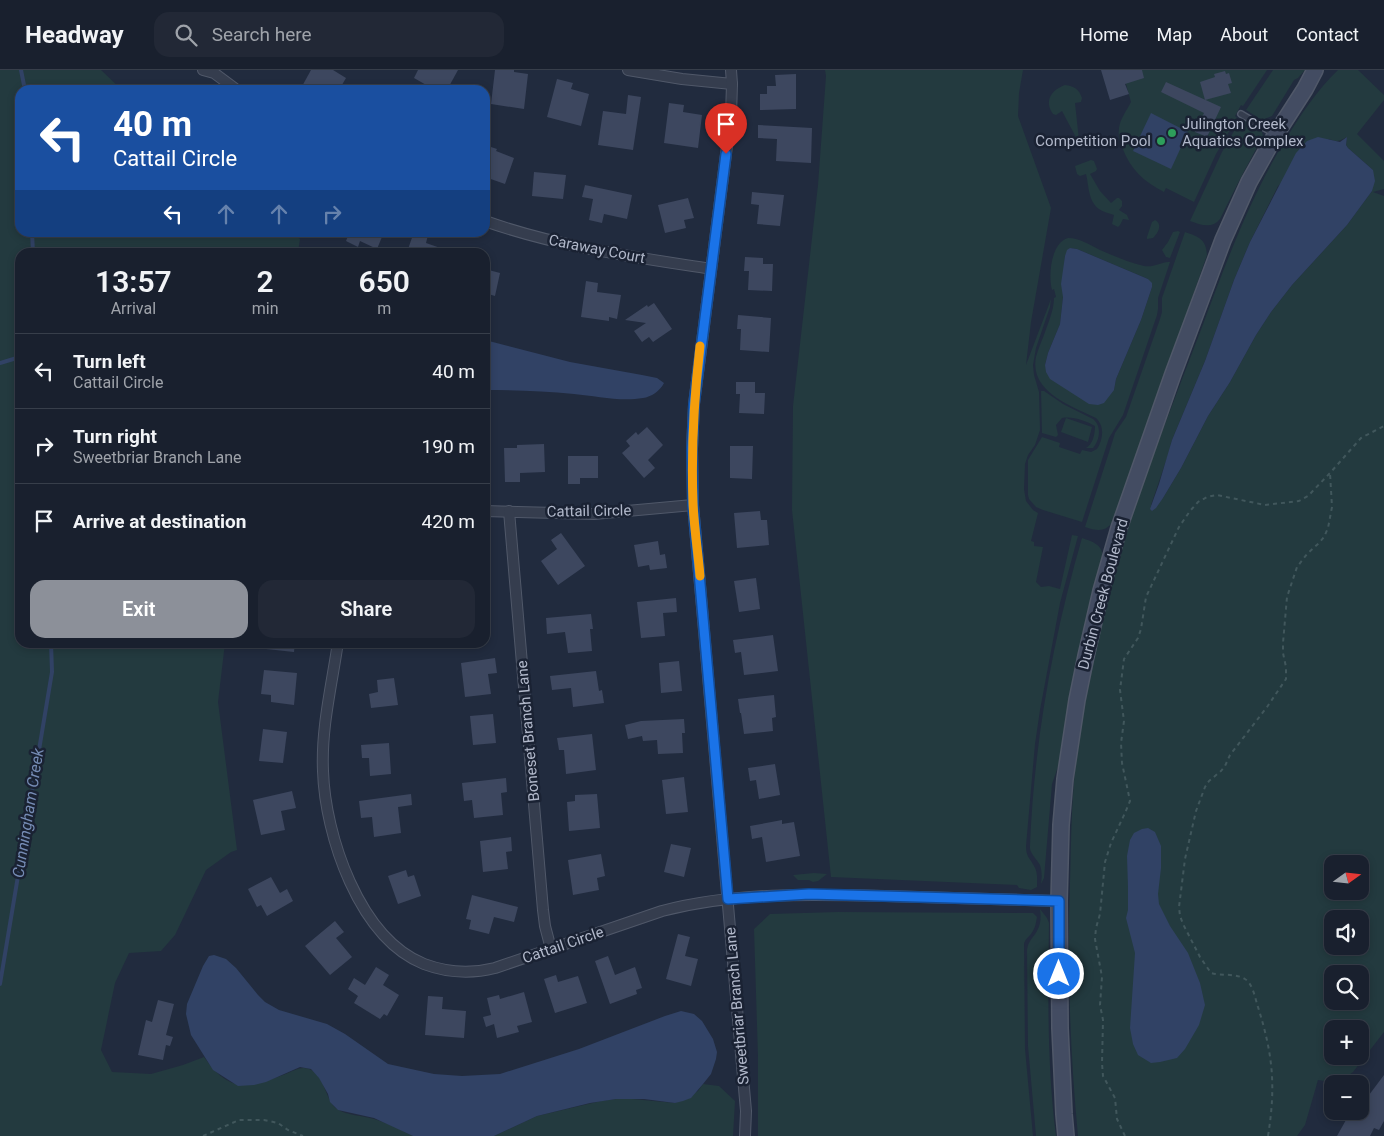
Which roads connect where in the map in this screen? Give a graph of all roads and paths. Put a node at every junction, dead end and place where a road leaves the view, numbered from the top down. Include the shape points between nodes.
1 (203, 70) edge
2 (628, 70) edge
3 (731, 70) edge
4 (1315, 70) edge
5 (1326, 70) edge
6 (732, 84) junction
7 (230, 85) edge
8 (1305, 89) junction
9 (1241, 114) dead end
10 (1276, 134) junction
11 (490, 223) edge
12 (711, 270) junction
13 (1384, 426) edge
14 (1330, 473) junction
15 (693, 505) junction
16 (490, 511) edge
17 (509, 511) junction
18 (337, 648) edge
19 (728, 899) junction
20 (1059, 901) junction
21 (551, 950) junction
22 (203, 1136) edge
23 (303, 1136) edge
24 (745, 1136) edge
25 (1066, 1136) edge
26 (1125, 1136) edge
27 (1268, 1136) edge

1 - 7 street via 214,73
2 - 6 street
3 - 6 street, Sweetbriar Branch Lane
4 - 8 street, Durbin Creek Boulevard
5 - 8 street, Durbin Creek Boulevard
6 - 12 street, Sweetbriar Branch Lane
8 - 10 street, Durbin Creek Boulevard
9 - 10 lane
10 - 20 street, Durbin Creek Boulevard via 1249,182 1223,240 1119,528 1077,700 1061,825
11 - 12 street, Caraway Court via 594,250
12 - 15 street, Sweetbriar Branch Lane via 694,404
13 - 14 path via 1362,438
14 - 26 path via 1299,502 1265,504 1217,495 1198,502 1179,527 1158,570 1146,596 1138,638 1124,659 1120,690 1124,720 1121,742 1130,801 1105,862 1095,939 1102,977 1103,1076 1115,1098 1117,1119
14 - 27 path via 1332,507 1328,528 1297,567 1287,596 1283,643 1286,679 1225,766 1205,787 1185,859 1179,907 1183,924 1211,972 1244,978 1251,987 1267,1037 1272,1066
15 - 17 street, Cattail Circle via 594,514
15 - 19 street, Sweetbriar Branch Lane
16 - 17 street, Cattail Circle
17 - 21 street, Boneset Branch Lane via 543,910
18 - 21 street, Cattail Circle via 323,741 324,788 332,834 344,868 374,922 383,934 410,956 451,971 481,972
19 - 20 street, Cattail Circle via 809,894
19 - 21 street, Cattail Circle via 662,911
19 - 24 street, Sweetbriar Branch Lane via 746,1111
20 - 25 street, Durbin Creek Boulevard via 1060,1028
22 - 23 path via 239,1120 278,1123

